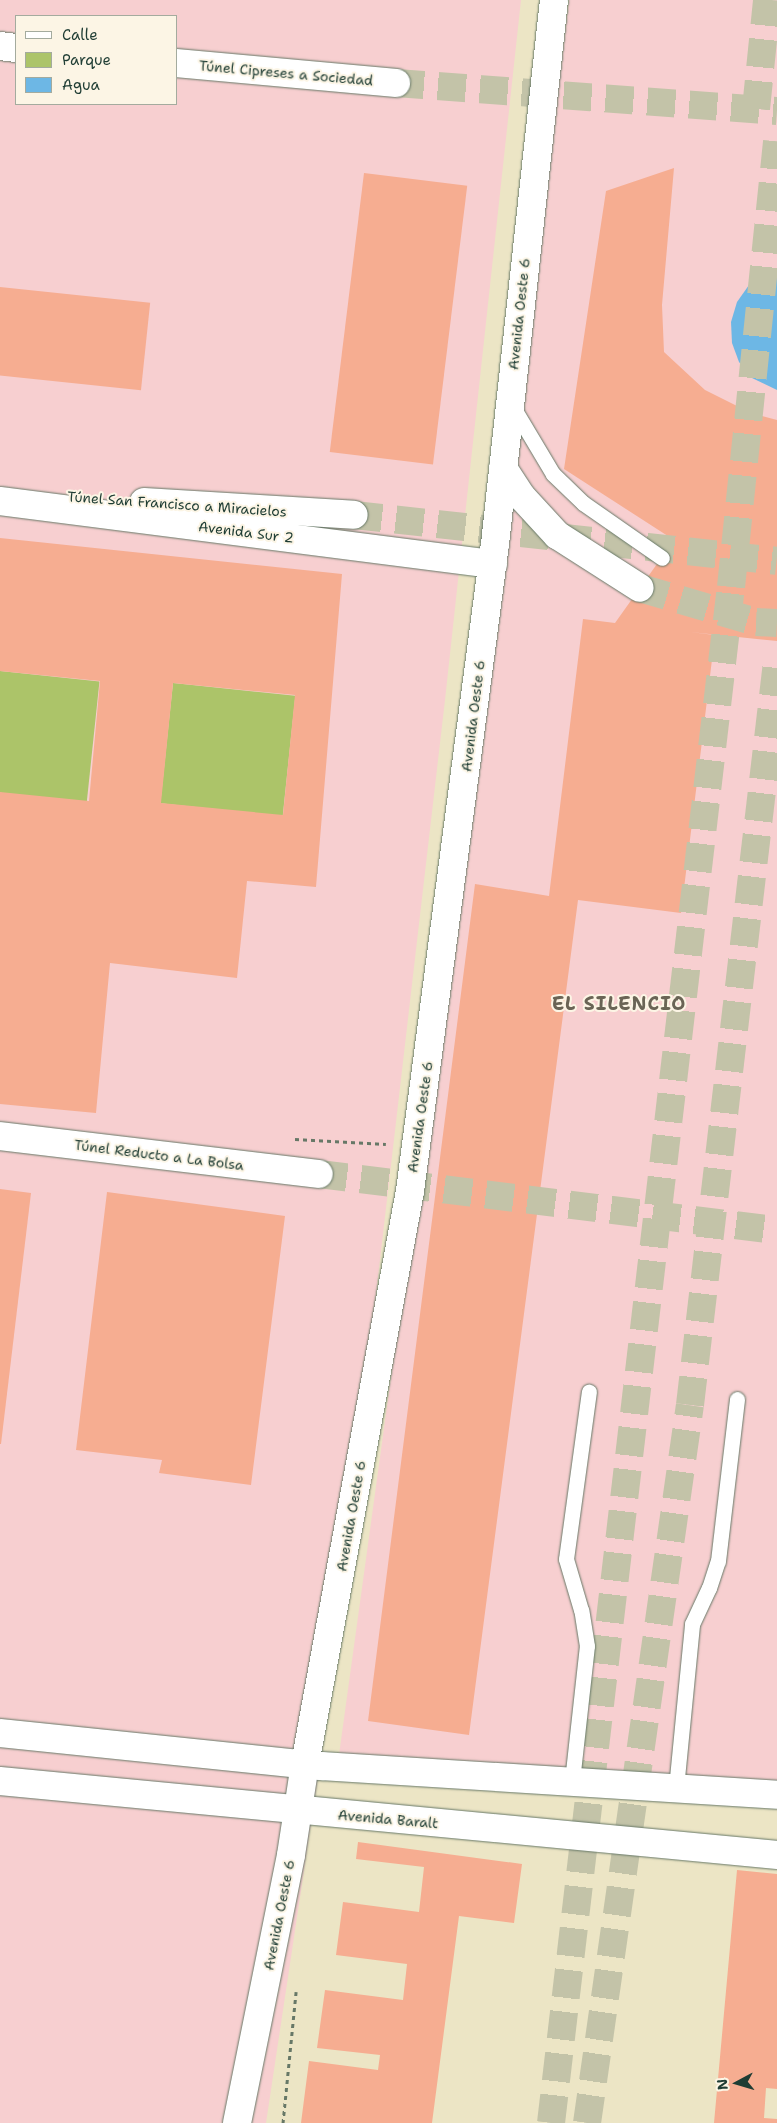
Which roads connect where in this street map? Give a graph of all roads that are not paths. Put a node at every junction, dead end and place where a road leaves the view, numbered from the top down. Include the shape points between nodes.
1 (554, 0) edge
2 (0, 46) edge
3 (15, 48) edge
4 (178, 63) edge
5 (396, 83) tunnel mouth
6 (510, 401) junction
7 (503, 468) junction
8 (0, 493) edge
9 (0, 501) edge
10 (354, 515) tunnel mouth
11 (662, 558) dead end
12 (493, 564) junction
13 (640, 588) tunnel mouth
14 (0, 1136) edge
15 (319, 1174) tunnel mouth
16 (589, 1392) dead end
17 (737, 1399) dead end
18 (0, 1733) edge
19 (304, 1764) junction
20 (0, 1781) edge
21 (572, 1781) junction
22 (676, 1788) junction
23 (777, 1795) edge
24 (298, 1810) junction
25 (777, 1855) edge
26 (237, 2123) edge

1 - 6 street, Avenida Oeste 6
2 - 3 street
4 - 5 street, Túnel Cipreses a Sociedad
6 - 7 street, Avenida Oeste 6
6 - 11 lane via 553,474 582,503
7 - 12 street, Avenida Oeste 6
7 - 13 street via 522,497 556,535
8 - 10 street, Túnel San Francisco a Miracielos
9 - 12 street, Avenida Sur 2
12 - 19 street, Avenida Oeste 6 via 410,1191
14 - 15 street, Túnel Reducto a La Bolsa
16 - 21 lane via 566,1560 581,1610 587,1646
17 - 22 lane via 718,1561 692,1624
18 - 19 street
19 - 21 street
19 - 24 street, Avenida Oeste 6
20 - 24 street, Avenida Baralt
21 - 22 street
22 - 23 street
24 - 25 street, Avenida Baralt
24 - 26 street, Avenida Oeste 6

